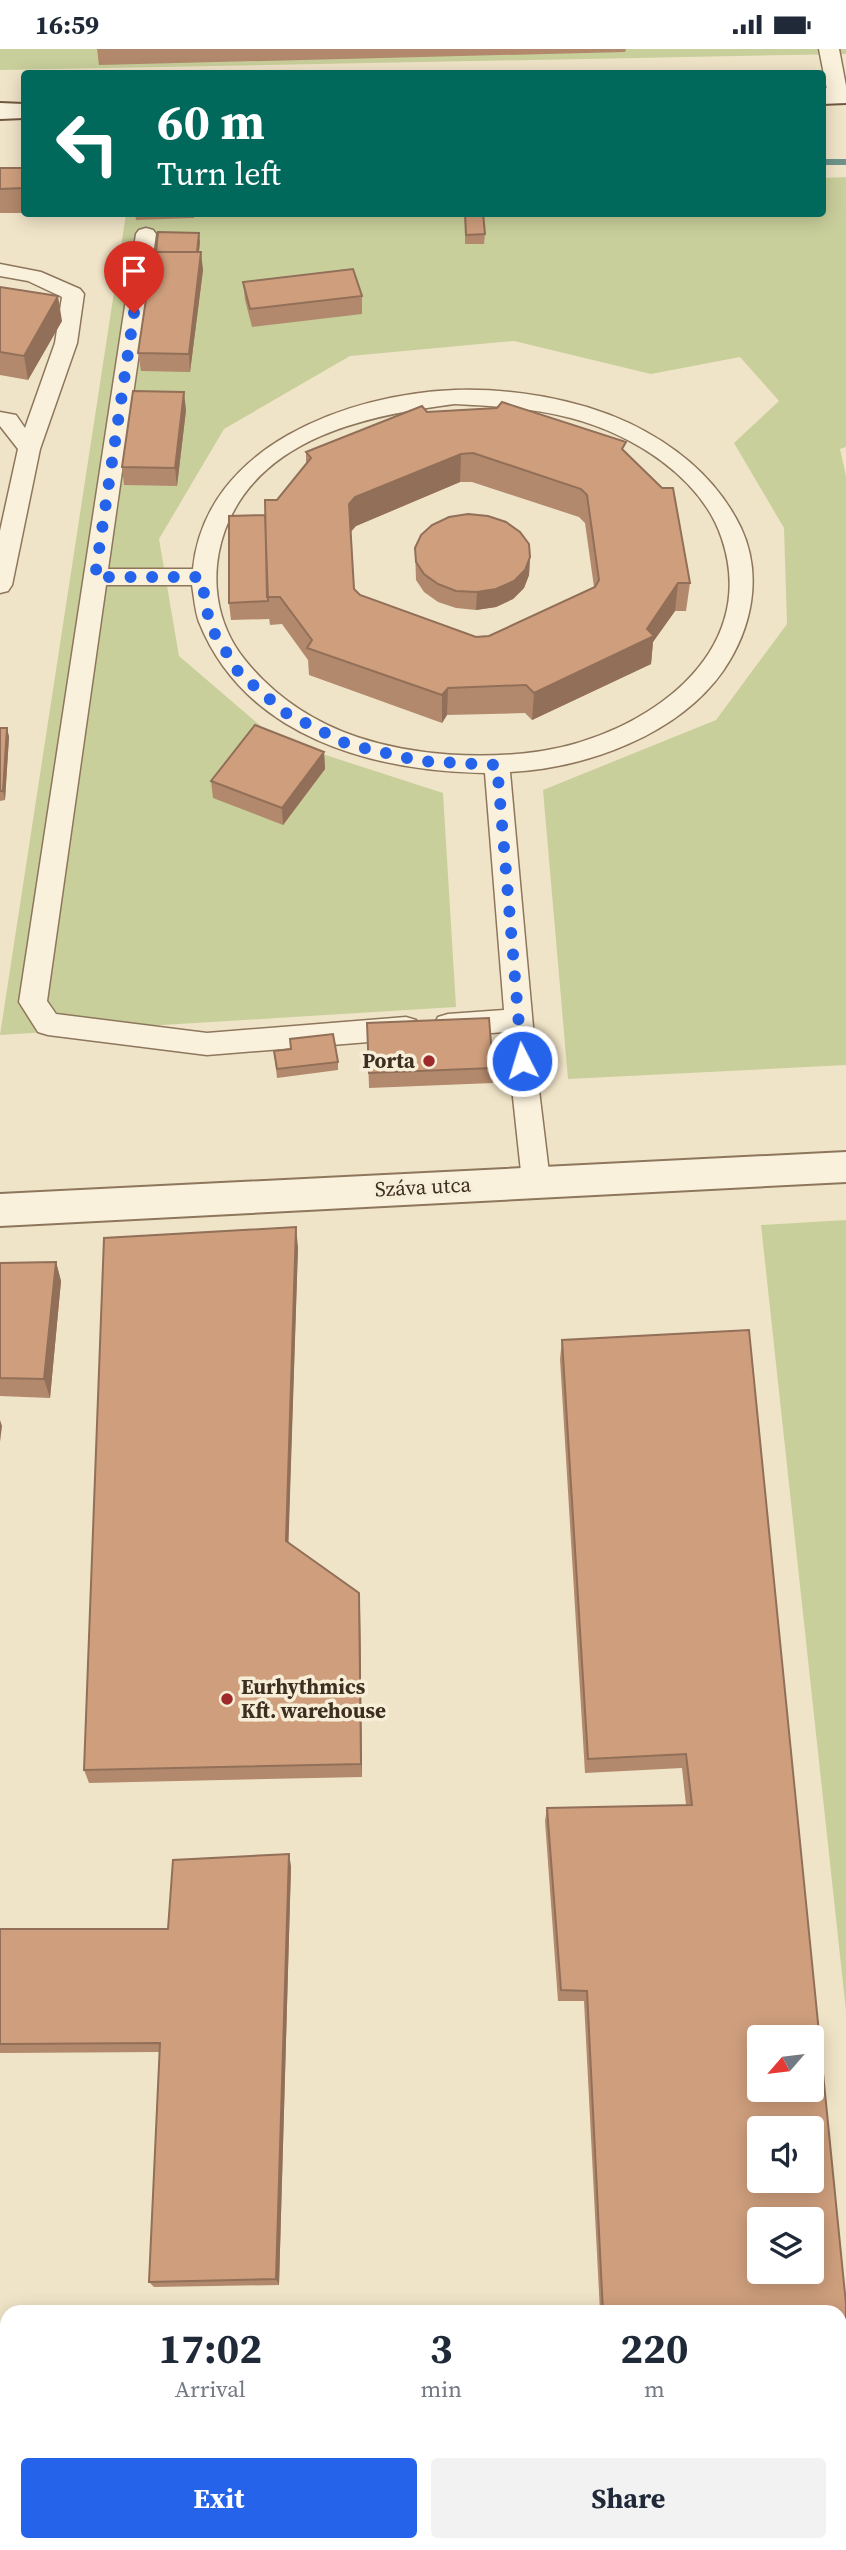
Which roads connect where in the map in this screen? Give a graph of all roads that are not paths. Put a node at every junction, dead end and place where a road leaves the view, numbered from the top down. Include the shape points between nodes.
1 (828, 49) edge
2 (836, 95) edge
3 (0, 111) edge
4 (21, 111) edge
5 (146, 234) dead end
6 (0, 270) edge
7 (0, 419) edge
8 (29, 449) junction
9 (95, 577) junction
10 (201, 577) junction
11 (0, 585) edge
12 (497, 765) junction
13 (518, 1020) junction
14 (846, 1167) edge
15 (536, 1181) junction
16 (0, 1210) edge

1 - 2 lane
3 - 4 street
5 - 9 lane
6 - 8 lane via 34,276 73,293 66,343
7 - 8 lane via 8,420
8 - 11 lane
9 - 10 lane
9 - 13 lane via 33,1002 48,1024 207,1044
10 - 12 lane via 210,626 239,673 286,713 359,747 420,761
10 - 12 lane via 211,530 236,487 277,451 329,423 390,405 455,397 521,400 584,414 640,438 688,471 722,512 741,558 742,605 724,653 688,695 635,730 570,754
12 - 13 lane
13 - 15 lane
14 - 15 street, Száva utca
15 - 16 street, Száva utca

